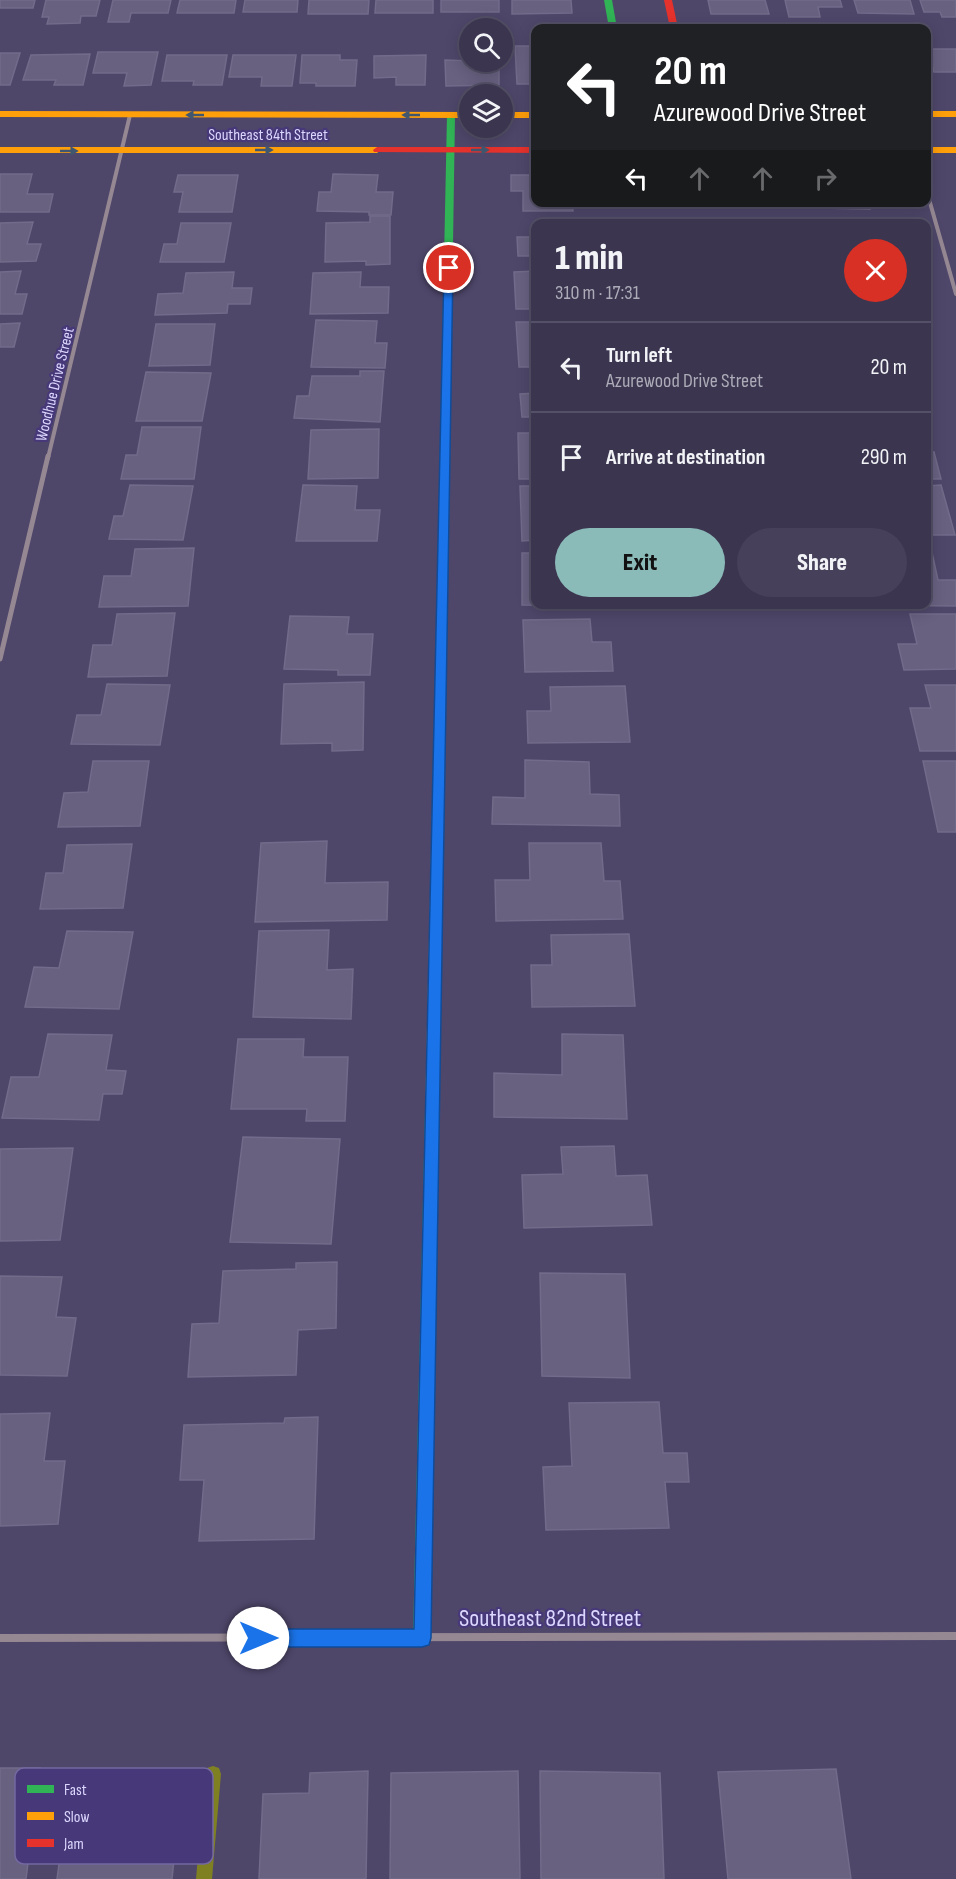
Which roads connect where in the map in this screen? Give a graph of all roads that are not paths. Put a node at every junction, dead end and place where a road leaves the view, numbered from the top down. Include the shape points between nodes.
1 (608, 0) edge
2 (668, 0) edge
3 (612, 24) edge
4 (673, 24) edge
5 (0, 114) edge
6 (931, 114) edge
7 (956, 114) edge
8 (130, 115) junction
9 (451, 115) junction
10 (459, 115) edge
11 (513, 115) edge
12 (531, 115) edge
13 (0, 150) edge
14 (123, 150) junction
15 (451, 150) junction
16 (531, 150) edge
17 (931, 150) edge
18 (956, 150) edge
19 (931, 206) edge
20 (956, 294) edge
21 (0, 659) edge
22 (956, 1636) edge
23 (0, 1638) edge
24 (422, 1638) junction

1 - 3 street
2 - 4 street
5 - 8 street, Southeast 84th Street
6 - 7 street
9 -> 8 street, Southeast 84th Street
8 - 14 street, Woodhue Drive Street
9 - 10 street, Southeast 84th Street
9 - 15 street
11 - 12 street
13 -> 14 street, Southeast 84th Street
14 -> 15 street, Southeast 84th Street
14 - 21 street, Woodhue Drive Street
15 -> 16 street, Southeast 84th Street
15 - 24 street
17 - 18 street
19 - 20 street
22 - 24 street, Southeast 82nd Street
23 - 24 street, Southeast 82nd Street

